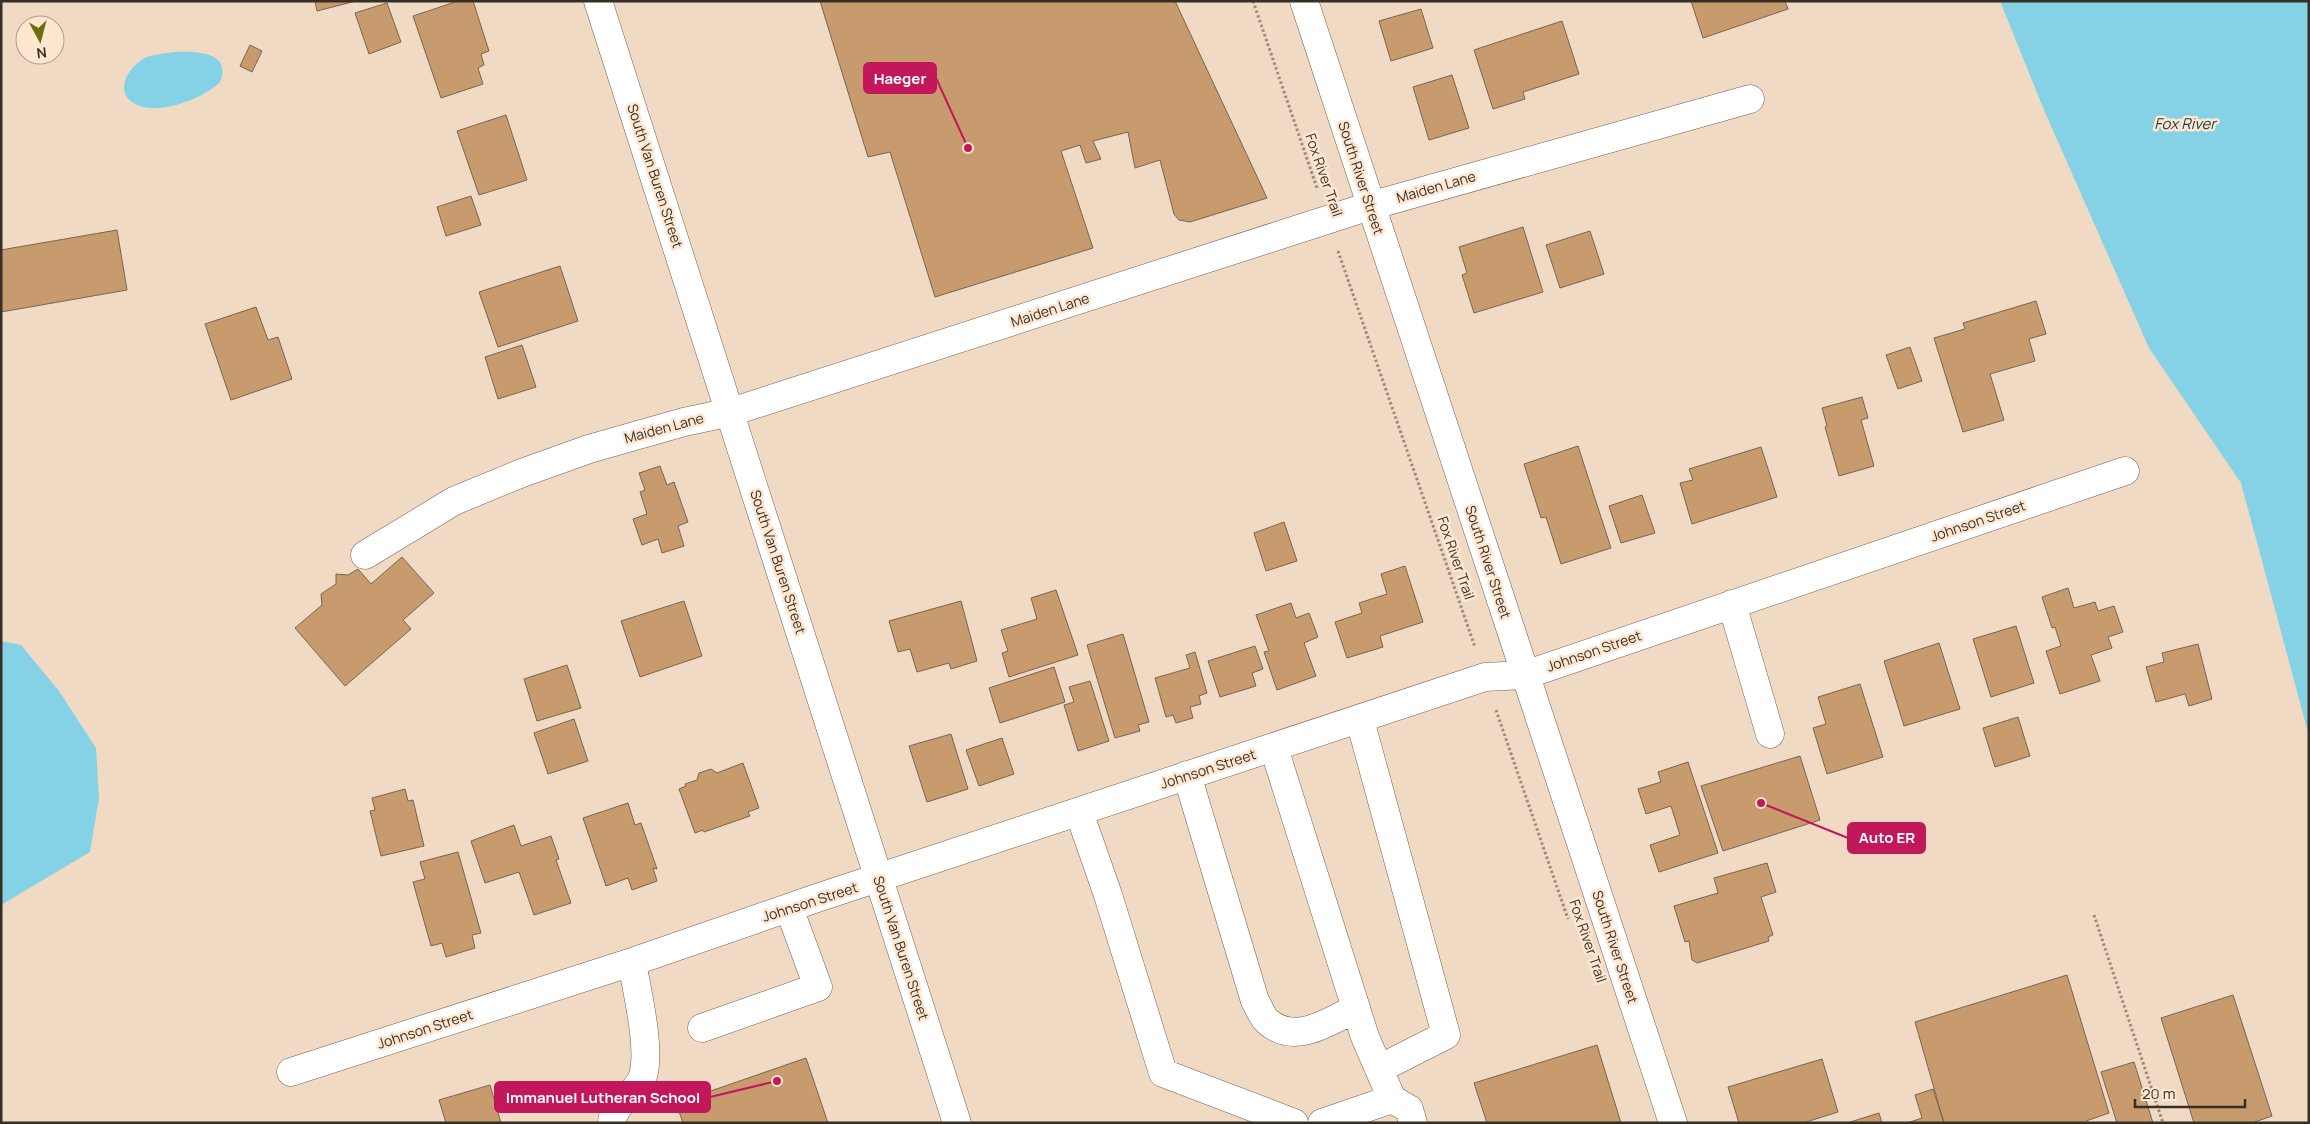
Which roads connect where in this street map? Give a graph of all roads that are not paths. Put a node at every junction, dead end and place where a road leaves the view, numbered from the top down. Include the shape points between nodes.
1 (598, 1) edge
2 (1304, 1) edge
3 (1750, 98) dead end
4 (1370, 206) junction
5 (731, 412) junction
6 (2125, 471) dead end
7 (365, 555) dead end
8 (1732, 604) junction
9 (1525, 675) junction
10 (1360, 720) junction
11 (1770, 734) dead end
12 (1274, 748) junction
13 (1187, 775) junction
14 (1078, 812) junction
15 (879, 879) junction
16 (789, 908) junction
17 (632, 962) junction
18 (1356, 1008) junction
19 (702, 1028) dead end
20 (1379, 1069) junction
21 (291, 1072) dead end
22 (1392, 1099) junction
23 (612, 1123) edge
24 (958, 1123) edge
25 (1294, 1123) edge
26 (1322, 1123) edge
27 (1413, 1123) edge
28 (1673, 1123) edge

1 - 5 street, South Van Buren Street
2 - 4 street, South River Street
3 - 4 street, Maiden Lane
4 - 5 street, Maiden Lane
4 - 9 street, South River Street
5 - 7 street, Maiden Lane via 597,447 522,473 454,501
5 - 15 street, South Van Buren Street
6 - 8 street, Johnson Street
8 - 9 street, Johnson Street
8 - 11 street
9 - 10 street, Johnson Street via 1485,677
9 - 28 street, South River Street
10 - 12 street, Johnson Street
10 - 20 street via 1446,1036
12 - 13 street, Johnson Street
12 - 18 street
13 - 14 street, Johnson Street
13 - 18 street via 1255,1001 1266,1020 1281,1030 1298,1033 1316,1028
14 - 15 street, Johnson Street
14 - 25 street via 1108,895 1163,1073
15 - 16 street, Johnson Street
15 - 24 street, South Van Buren Street
16 - 17 street, Johnson Street
16 - 19 street via 818,987
17 - 21 street, Johnson Street
17 - 23 street via 646,1060 640,1083 615,1109
18 - 20 street
20 - 22 street
22 - 26 street
22 - 27 street via 1409,1109

